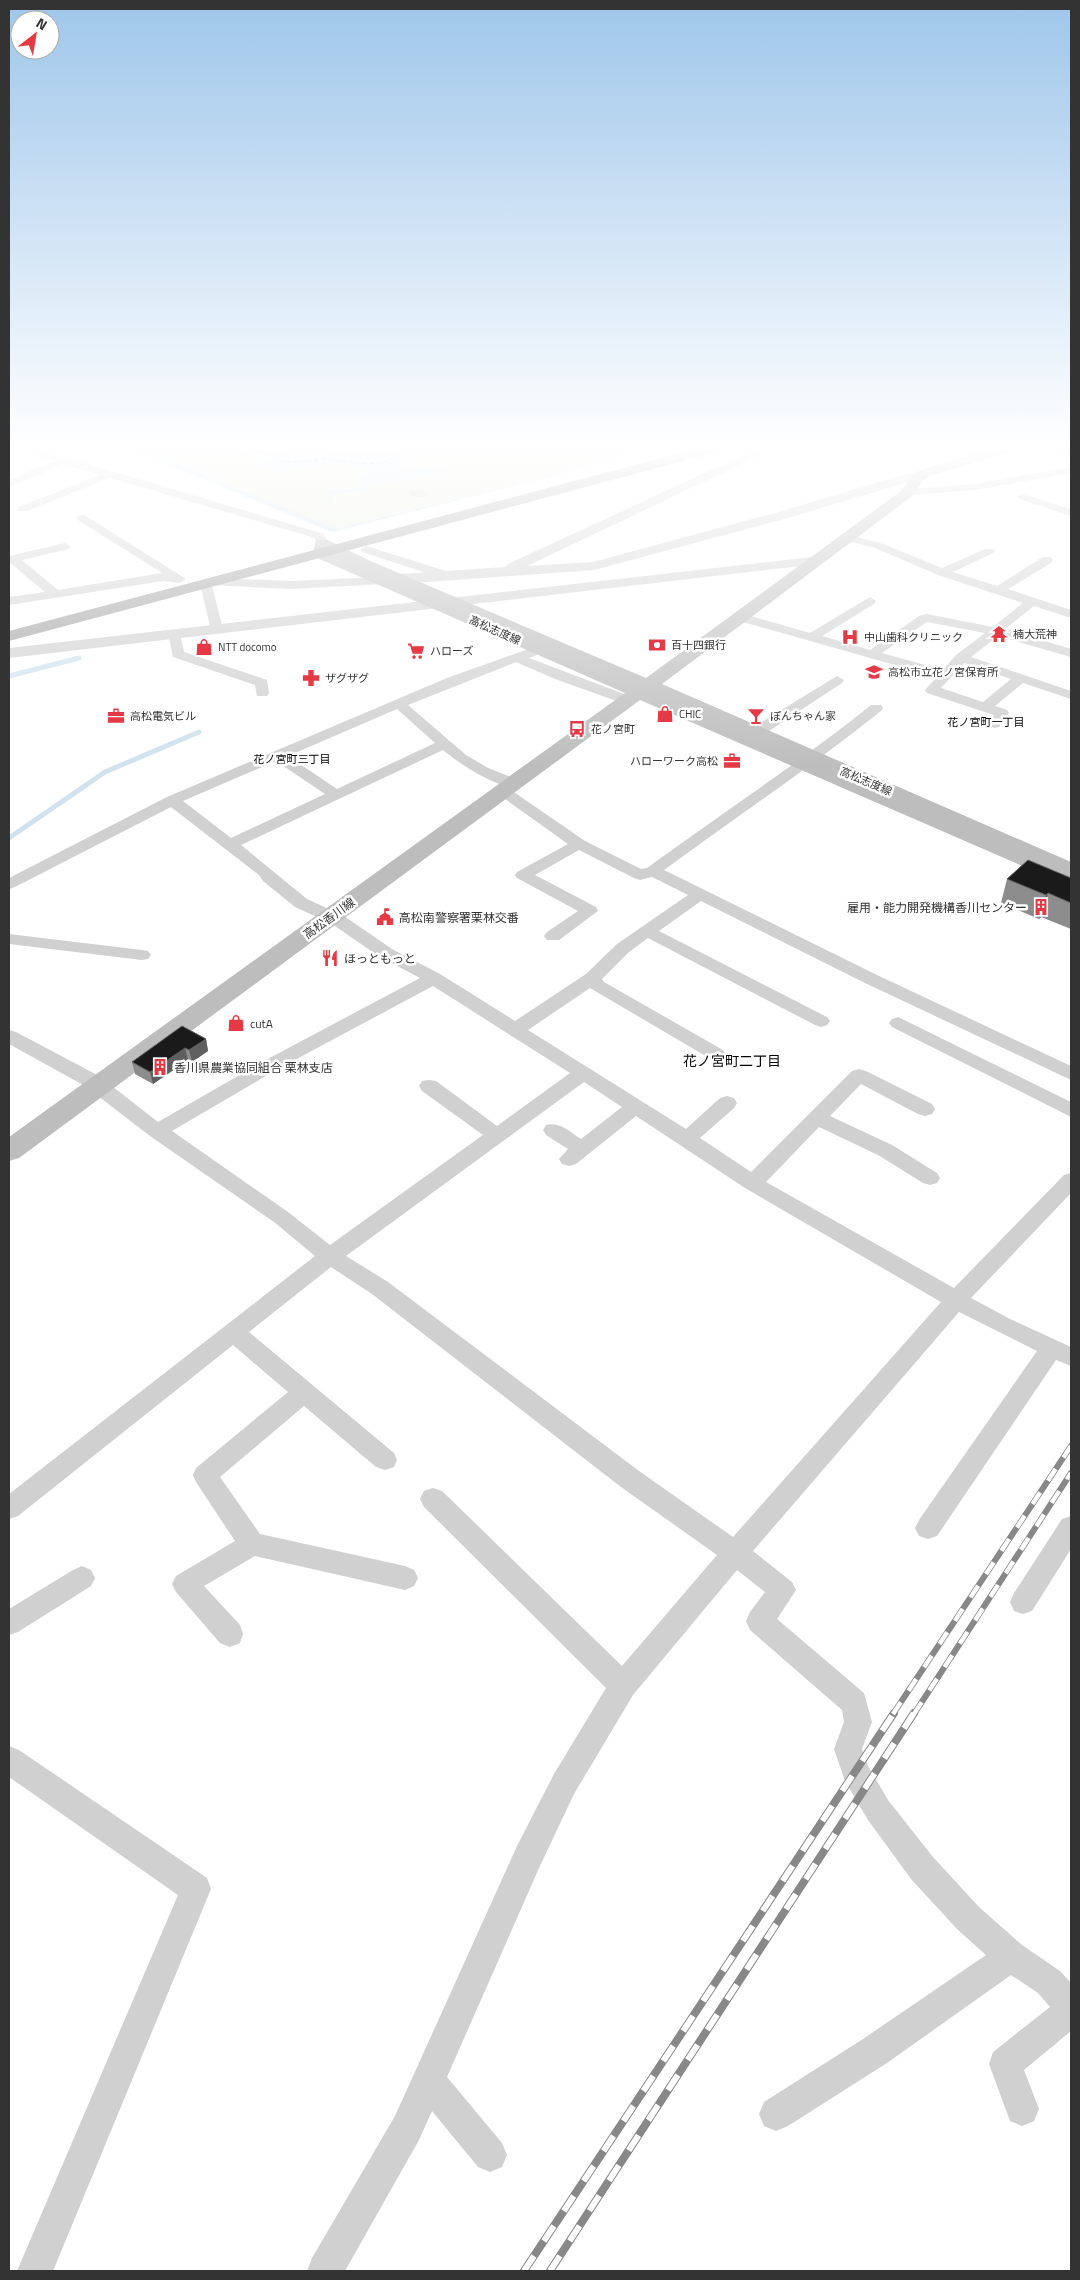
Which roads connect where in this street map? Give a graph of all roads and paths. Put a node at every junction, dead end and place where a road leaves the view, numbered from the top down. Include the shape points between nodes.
1 (29, 555) edge
2 (142, 555) edge
3 (290, 555) edge
4 (293, 555) edge
5 (337, 555) edge
6 (342, 555) edge
7 (384, 555) edge
8 (537, 555) edge
9 (633, 555) edge
10 (821, 555) edge
11 (902, 555) edge
12 (978, 555) edge
13 (1047, 560) dead end
14 (813, 561) junction
15 (13, 563) edge
16 (762, 568) junction
17 (942, 572) junction
18 (497, 574) junction
19 (452, 576) junction
20 (794, 576) junction
21 (180, 579) junction
22 (399, 579) junction
23 (380, 581) junction
24 (210, 583) junction
25 (997, 591) junction
26 (56, 594) junction
27 (870, 601) dead end
28 (9, 602) edge
29 (445, 602) junction
30 (1032, 602) junction
31 (1071, 614) edge
32 (740, 617) junction
33 (9, 624) edge
34 (217, 630) junction
35 (996, 631) junction
36 (174, 634) junction
37 (9, 636) edge
38 (812, 637) junction
39 (545, 647) junction
40 (9, 653) edge
41 (872, 654) junction
42 (1071, 654) edge
43 (518, 658) junction
44 (961, 658) junction
45 (946, 675) junction
46 (1021, 678) junction
47 (837, 680) dead end
48 (638, 692) junction
49 (262, 693) dead end
50 (1071, 695) edge
51 (398, 704) junction
52 (876, 708) dead end
53 (984, 708) junction
54 (994, 724) dead end
55 (749, 735) junction
56 (444, 744) junction
57 (276, 755) junction
58 (807, 761) junction
59 (508, 787) junction
60 (336, 795) junction
61 (172, 800) junction
62 (579, 844) junction
63 (229, 845) junction
64 (1071, 870) edge
65 (653, 871) junction
66 (1071, 880) edge
67 (9, 884) edge
68 (700, 894) junction
69 (331, 916) junction
70 (647, 931) junction
71 (553, 936) dead end
72 (9, 938) edge
73 (142, 955) dead end
74 (434, 978) junction
75 (592, 978) junction
76 (821, 1021) dead end
77 (898, 1023) dead end
78 (515, 1030) junction
79 (9, 1036) edge
80 (716, 1054) dead end
81 (583, 1073) junction
82 (1071, 1074) edge
83 (98, 1086) junction
84 (429, 1086) dead end
85 (727, 1103) dead end
86 (636, 1106) junction
87 (925, 1109) dead end
88 (1071, 1110) edge
89 (816, 1117) junction
90 (553, 1130) dead end
91 (157, 1131) junction
92 (496, 1135) junction
93 (687, 1139) junction
94 (9, 1151) edge
95 (930, 1178) dead end
96 (1071, 1180) edge
97 (752, 1183) junction
98 (330, 1256) junction
99 (956, 1300) junction
100 (233, 1332) junction
101 (1062, 1352) edge
102 (304, 1392) junction
103 (385, 1460) dead end
104 (433, 1499) dead end
105 (9, 1508) edge
106 (1071, 1527) edge
107 (928, 1528) dead end
108 (252, 1544) junction
109 (735, 1553) junction
110 (82, 1578) dead end
111 (405, 1578) dead end
112 (1022, 1602) dead end
113 (9, 1623) edge
114 (230, 1634) dead end
115 (623, 1686) junction
116 (9, 1760) edge
117 (1010, 1956) junction
118 (1071, 2006) edge
119 (1071, 2011) edge
120 (428, 2080) junction
121 (1022, 2109) dead end
122 (776, 2114) dead end
123 (490, 2155) dead end
124 (35, 2271) edge
125 (325, 2271) edge

1 - 15 street via 13,559
2 - 21 street
3 - 21 highway
4 - 24 highway
5 - 23 main road, 高松志度線
6 - 22 main road, 高松志度線
7 - 19 street
8 - 18 street
9 - 18 street via 594,566
10 - 14 main road, 高松香川線
11 - 17 street
12 - 17 street
13 - 25 street
14 - 16 street
14 - 20 main road, 高松香川線
15 - 26 street
16 - 20 street
16 - 29 street
17 - 25 street
18 - 19 street
18 - 29 street
19 - 22 street
20 - 32 main road, 高松香川線
21 - 26 street via 163,576
21 - 33 highway
22 - 29 main road, 高松志度線
23 - 24 street via 276,585
23 - 29 main road, 高松志度線
24 - 34 street
24 - 37 highway
25 - 30 street
26 - 28 street
27 - 38 street
29 - 34 street
29 - 39 main road, 高松志度線
30 - 31 street
30 - 35 street
32 - 38 street
32 - 48 main road, 高松香川線
34 - 36 street
35 - 41 street via 923,619
35 - 42 street via 1038,641
35 - 44 street
36 - 40 street
36 - 49 street via 178,654 262,683
38 - 41 street
39 - 43 street
39 - 48 main road, 高松志度線
41 - 45 street
43 - 48 street
43 - 51 street
44 - 45 street
44 - 46 street
45 - 53 street via 932,690
46 - 50 street
46 - 53 street
47 - 55 street
48 - 55 main road, 高松志度線
48 - 59 main road, 高松香川線
51 - 56 street
51 - 57 street
52 - 58 street
53 - 54 street via 1002,713
55 - 58 main road, 高松志度線
56 - 59 street
56 - 60 street
57 - 60 street
57 - 61 street
58 - 64 main road, 高松志度線
58 - 65 street via 748,800
58 - 66 main road, 高松志度線
59 - 62 street
59 - 69 main road, 高松香川線
60 - 63 street
61 - 63 street
61 - 67 street
62 - 65 street via 640,875
62 - 71 street via 522,874 590,911
63 - 69 street via 301,903
65 - 68 street
68 - 70 street
68 - 82 street
69 - 74 street via 386,953
69 - 83 main road, 高松香川線
70 - 75 street via 622,948
70 - 76 street
72 - 73 street via 26,946 122,947
74 - 78 street
74 - 91 street via 269,1066
75 - 78 street
75 - 80 street via 598,986
77 - 88 street
78 - 81 street
79 - 83 street
81 - 86 street
81 - 92 street
83 - 91 street
83 - 94 main road, 高松香川線
84 - 92 street
85 - 93 street
86 - 90 street via 576,1154
86 - 93 street
87 - 89 street via 859,1075
89 - 95 street via 885,1150
89 - 97 street
91 - 98 street via 281,1217
92 - 98 street
93 - 97 street
96 - 99 street
97 - 99 street
98 - 100 street
98 - 109 street via 380,1288 630,1479
99 - 101 street
99 - 109 street
100 - 102 street
100 - 105 street
101 - 107 street
102 - 103 street
102 - 108 street via 205,1475
104 - 115 street
106 - 112 street
108 - 111 street
108 - 114 street via 184,1584
109 - 115 street
109 - 117 street via 783,1590 759,1622 854,1703 858,1722 848,1749 855,1771 878,1810 922,1868 968,1918
110 - 113 street
115 - 120 street via 556,1800
116 - 124 street via 196,1889
117 - 118 street via 1049,1982
117 - 122 street via 875,2051
119 - 121 street via 1005,2064
120 - 123 street
120 - 125 street via 406,2128

